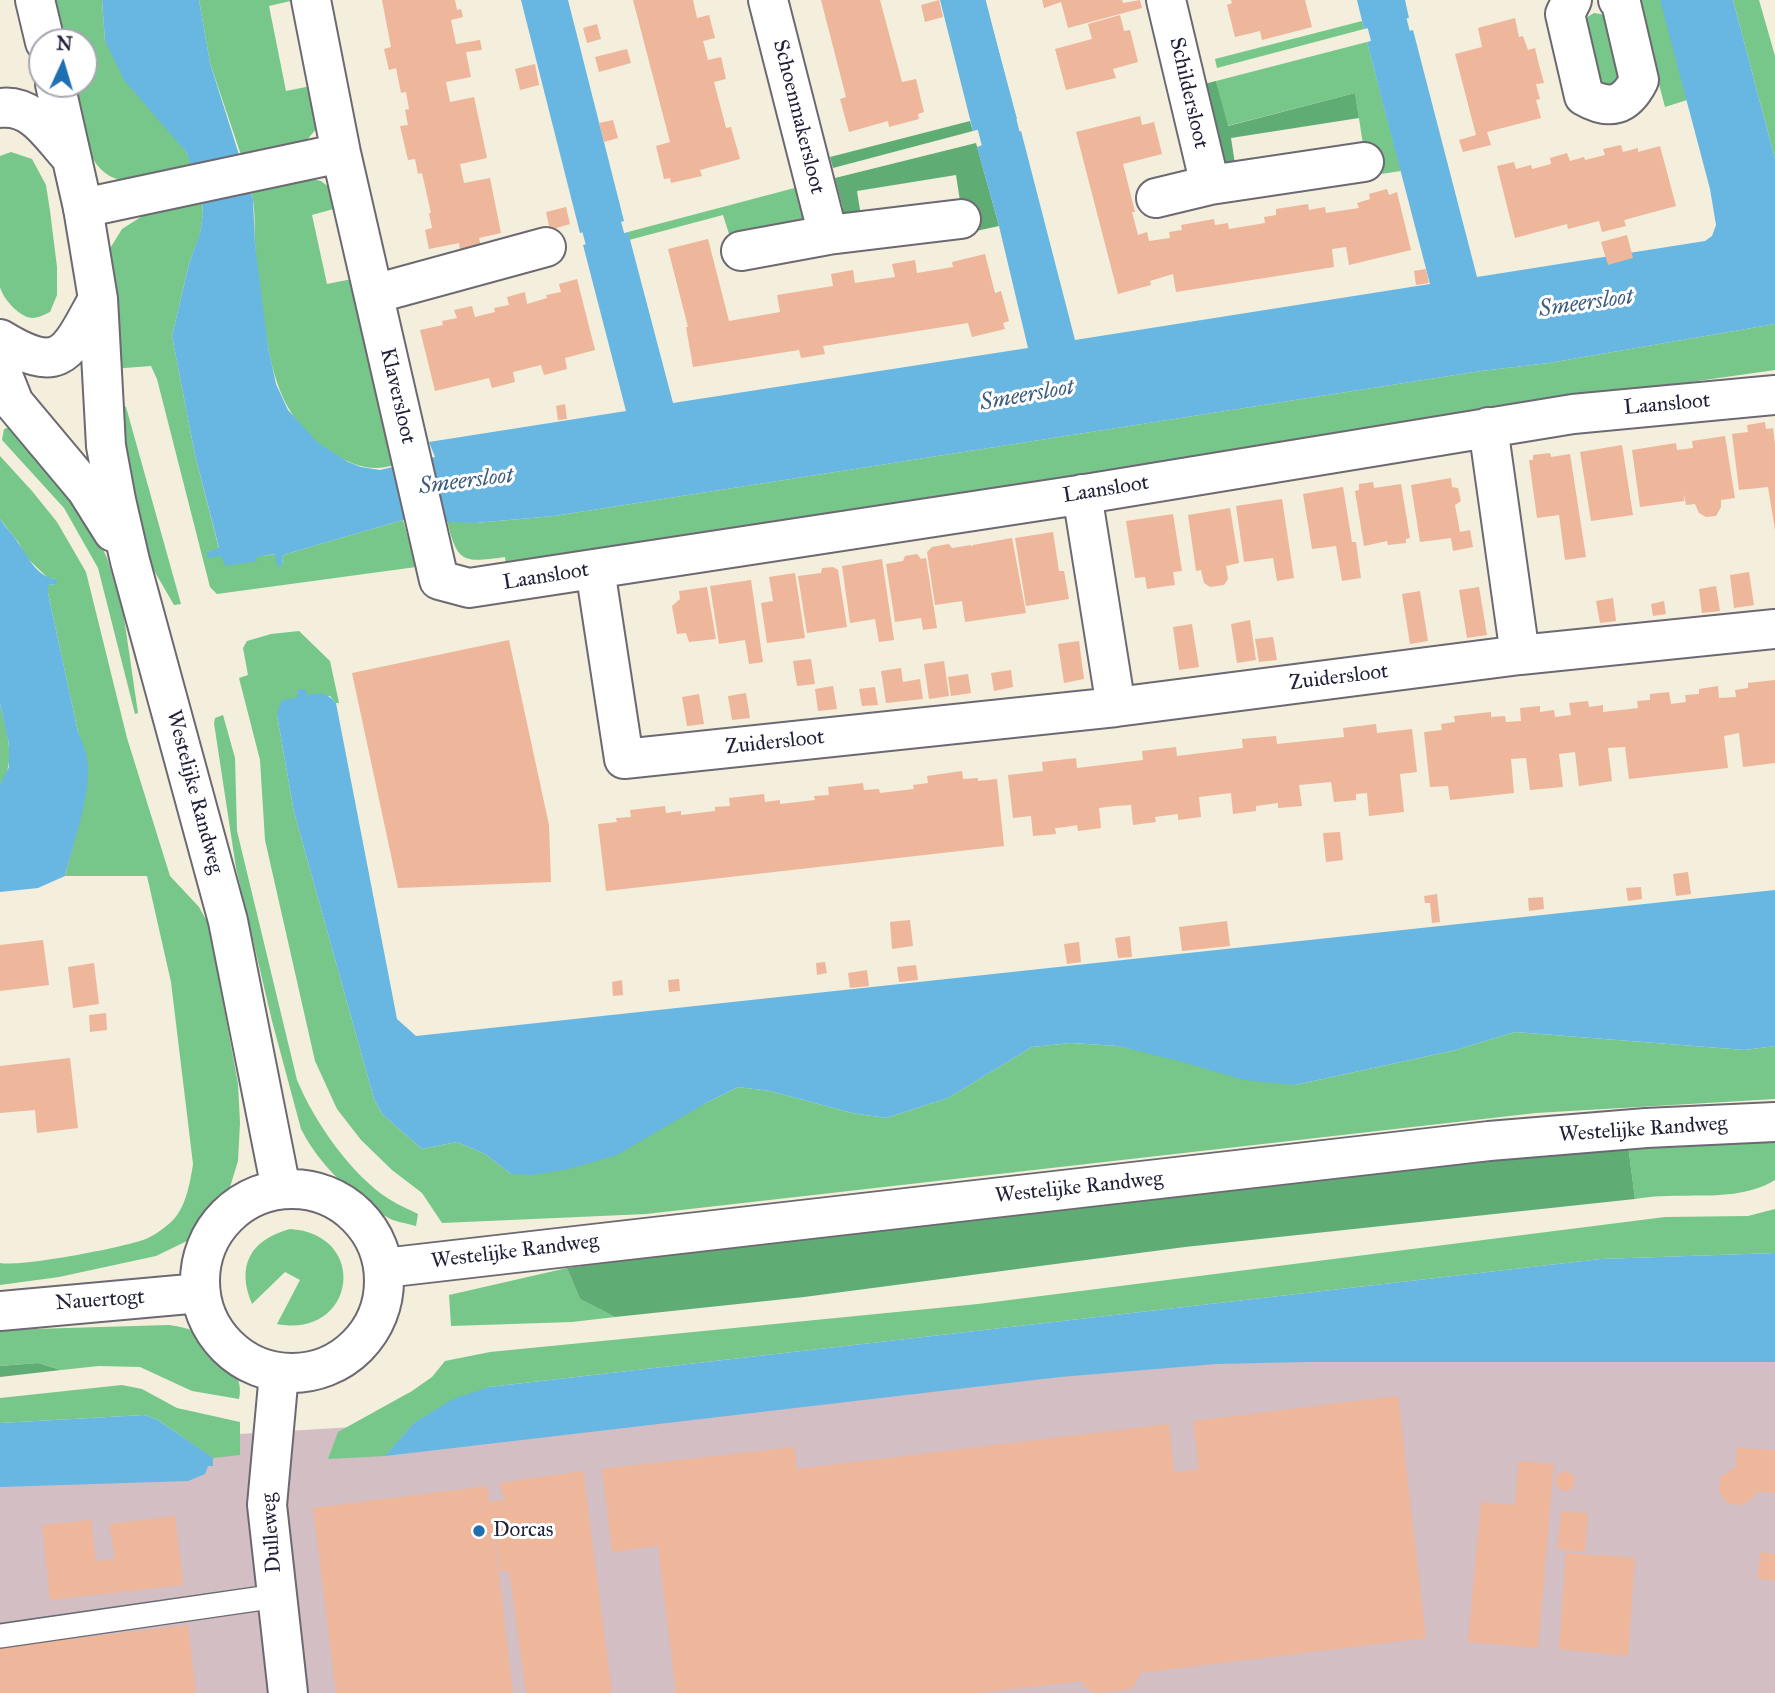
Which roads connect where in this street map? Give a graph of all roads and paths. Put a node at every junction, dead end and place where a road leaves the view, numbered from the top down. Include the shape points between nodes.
1 (35, 0) edge
2 (311, 0) edge
3 (768, 0) edge
4 (1166, 0) edge
5 (1573, 0) edge
6 (1618, 0) edge
7 (42, 28) edge
8 (58, 98) edge
9 (0, 107) edge
10 (341, 153) junction
11 (72, 159) junction
12 (1364, 162) dead end
13 (1210, 185) junction
14 (1156, 198) dead end
15 (83, 208) junction
16 (961, 219) dead end
17 (828, 235) junction
18 (546, 247) dead end
19 (741, 251) dead end
20 (374, 294) junction
21 (98, 299) junction
22 (0, 339) edge
23 (0, 368) edge
24 (1775, 395) edge
25 (1488, 427) junction
26 (1082, 494) junction
27 (130, 561) junction
28 (595, 569) junction
29 (439, 580) joint
30 (1775, 629) edge
31 (1520, 655) junction
32 (1116, 707) junction
33 (1775, 1122) edge
34 (281, 1189) junction
35 (384, 1268) junction
36 (200, 1293) junction
37 (0, 1311) edge
38 (279, 1373) junction
39 (277, 1596) junction
40 (0, 1636) edge
41 (288, 1693) edge

1 - 7 street
2 - 10 street, Klaversloot
3 - 17 street, Schoenmakersloot
4 - 13 street, Schildersloot
5 - 6 street via 1565,14 1584,96 1611,105 1633,92 1639,79
8 - 11 street, Westelijke Randweg
9 - 11 street, Westelijke Randweg via 15,107 34,116
10 - 15 street
10 - 20 street, Klaversloot
11 - 15 street, Westelijke Randweg
12 - 13 street
13 - 14 street
15 - 21 street, Westelijke Randweg
16 - 17 street
17 - 19 street
18 - 20 street
20 - 29 street, Klaversloot
21 - 22 street via 65,352 54,358 32,357
21 - 27 street, Westelijke Randweg via 106,446
23 - 27 street, Westelijke Randweg via 14,403 86,489
24 - 25 street, Laansloot via 1573,414
25 - 26 street, Laansloot
25 - 31 street
26 - 28 street, Laansloot
26 - 32 street
27 - 34 street, Westelijke Randweg via 228,921
28 - 29 street, Laansloot via 470,588
28 - 32 street, Zuidersloot via 624,759
30 - 31 street, Zuidersloot
31 - 32 street, Zuidersloot
33 - 35 street, Westelijke Randweg via 1489,1141
34 - 35 street via 310,1191 336,1200 359,1218 375,1241
34 - 36 street via 237,1208 211,1237 201,1264
35 - 38 street via 383,1296 374,1324 358,1347 307,1373
36 - 37 street, Nauertogt
36 - 38 street via 208,1322 226,1346 250,1364
38 - 39 street, Dulleweg via 267,1506
39 - 40 lane
39 - 41 street, Dulleweg

